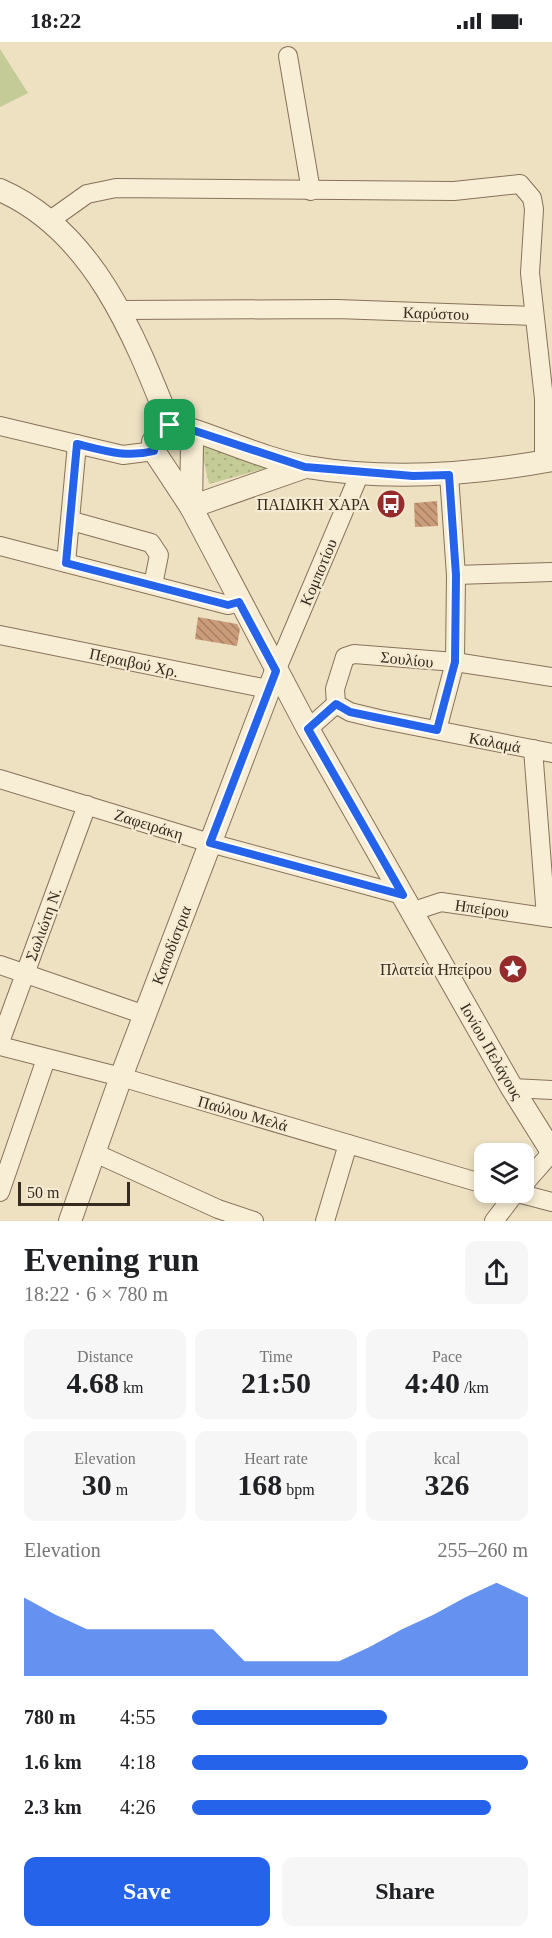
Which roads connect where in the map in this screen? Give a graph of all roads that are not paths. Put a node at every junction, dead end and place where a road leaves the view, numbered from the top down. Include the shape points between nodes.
1 (288, 56) dead end
2 (0, 190) edge
3 (311, 191) junction
4 (49, 221) junction
5 (118, 310) junction
6 (534, 316) junction
7 (0, 426) edge
8 (176, 426) junction
9 (77, 444) junction
10 (154, 451) junction
11 (548, 461) edge
12 (305, 467) junction
13 (360, 473) junction
14 (449, 475) junction
15 (191, 507) junction
16 (72, 521) junction
17 (0, 546) edge
18 (66, 563) junction
19 (544, 572) edge
20 (456, 575) junction
21 (153, 585) junction
22 (239, 602) junction
23 (0, 635) edge
24 (455, 662) junction
25 (552, 677) edge
26 (272, 680) junction
27 (336, 704) junction
28 (308, 729) junction
29 (437, 730) junction
30 (533, 749) junction
31 (552, 753) edge
32 (0, 779) edge
33 (87, 805) junction
34 (210, 843) junction
35 (408, 903) junction
36 (549, 918) edge
37 (0, 965) edge
38 (25, 973) junction
39 (145, 1015) junction
40 (0, 1044) edge
41 (45, 1059) junction
42 (121, 1077) junction
43 (512, 1088) junction
44 (552, 1090) edge
45 (348, 1144) junction
46 (552, 1152) edge
47 (94, 1154) junction
48 (534, 1173) edge
49 (474, 1181) edge
50 (0, 1192) edge
51 (534, 1198) edge
52 (552, 1202) edge
53 (508, 1203) edge
54 (213, 1215) edge
55 (70, 1221) edge
56 (254, 1221) edge
57 (325, 1221) edge
58 (494, 1221) edge

1 - 3 street
2 - 4 street
3 - 4 street via 116,188 87,194
3 - 6 street via 454,191 520,184 532,198 534,209 530,273
4 - 5 street via 99,277
5 - 6 street, Καρύστου via 338,309
5 - 8 street
6 - 11 street
7 - 9 street
8 - 10 street via 156,435
8 - 12 street
8 - 15 street via 192,443
9 - 10 street via 123,455
9 - 16 street
10 - 15 street, Ιονίου Πελάγους
11 - 14 street
12 - 13 street
12 - 15 street
13 - 14 street
13 - 26 street, Κομποτίου
14 - 20 street
15 - 22 street, Ιονίου Πελάγους
16 - 18 street
16 - 21 street via 151,543 159,555
17 - 18 street
18 - 21 street
19 - 20 street
20 - 24 street
21 - 22 street via 228,605
22 - 26 street, Ιονίου Πελάγους
23 - 26 street, Περαιβού Χρ.
24 - 25 street, Σουλίου
24 - 27 street, Σουλίου via 354,654 345,657 335,689
24 - 29 street
26 - 28 street, Ιονίου Πελάγους
26 - 34 street, Καποδίστρια
27 - 28 street
27 - 29 street, Καλαμά via 350,712
28 - 35 street, Ιονίου Πελάγους
29 - 30 street, Καλαμά
30 - 31 street, Καλαμά
30 - 36 street
32 - 33 street, Ζαφειράκη
33 - 34 street, Ζαφειράκη
33 - 38 street, Σωλιώτη Ν.
34 - 35 street, Ζαφειράκη
34 - 39 street, Καποδίστρια
35 - 36 street, Ηπείρου via 441,902
35 - 43 street, Ιονίου Πελάγους
37 - 38 street
38 - 39 street
38 - 40 street, Σωλιώτη Ν.
39 - 42 street, Καποδίστρια
40 - 41 street, Παύλου Μελά
41 - 42 street, Παύλου Μελά
41 - 50 street
42 - 45 street, Παύλου Μελά
42 - 47 street, Καποδίστρια
43 - 44 street
43 - 46 street, Ιονίου Πελάγους
45 - 49 street, Παύλου Μελά
45 - 57 street
46 - 48 street
47 - 54 street
47 - 55 street, Καποδίστρια
51 - 52 street
53 - 58 street
54 - 56 street

